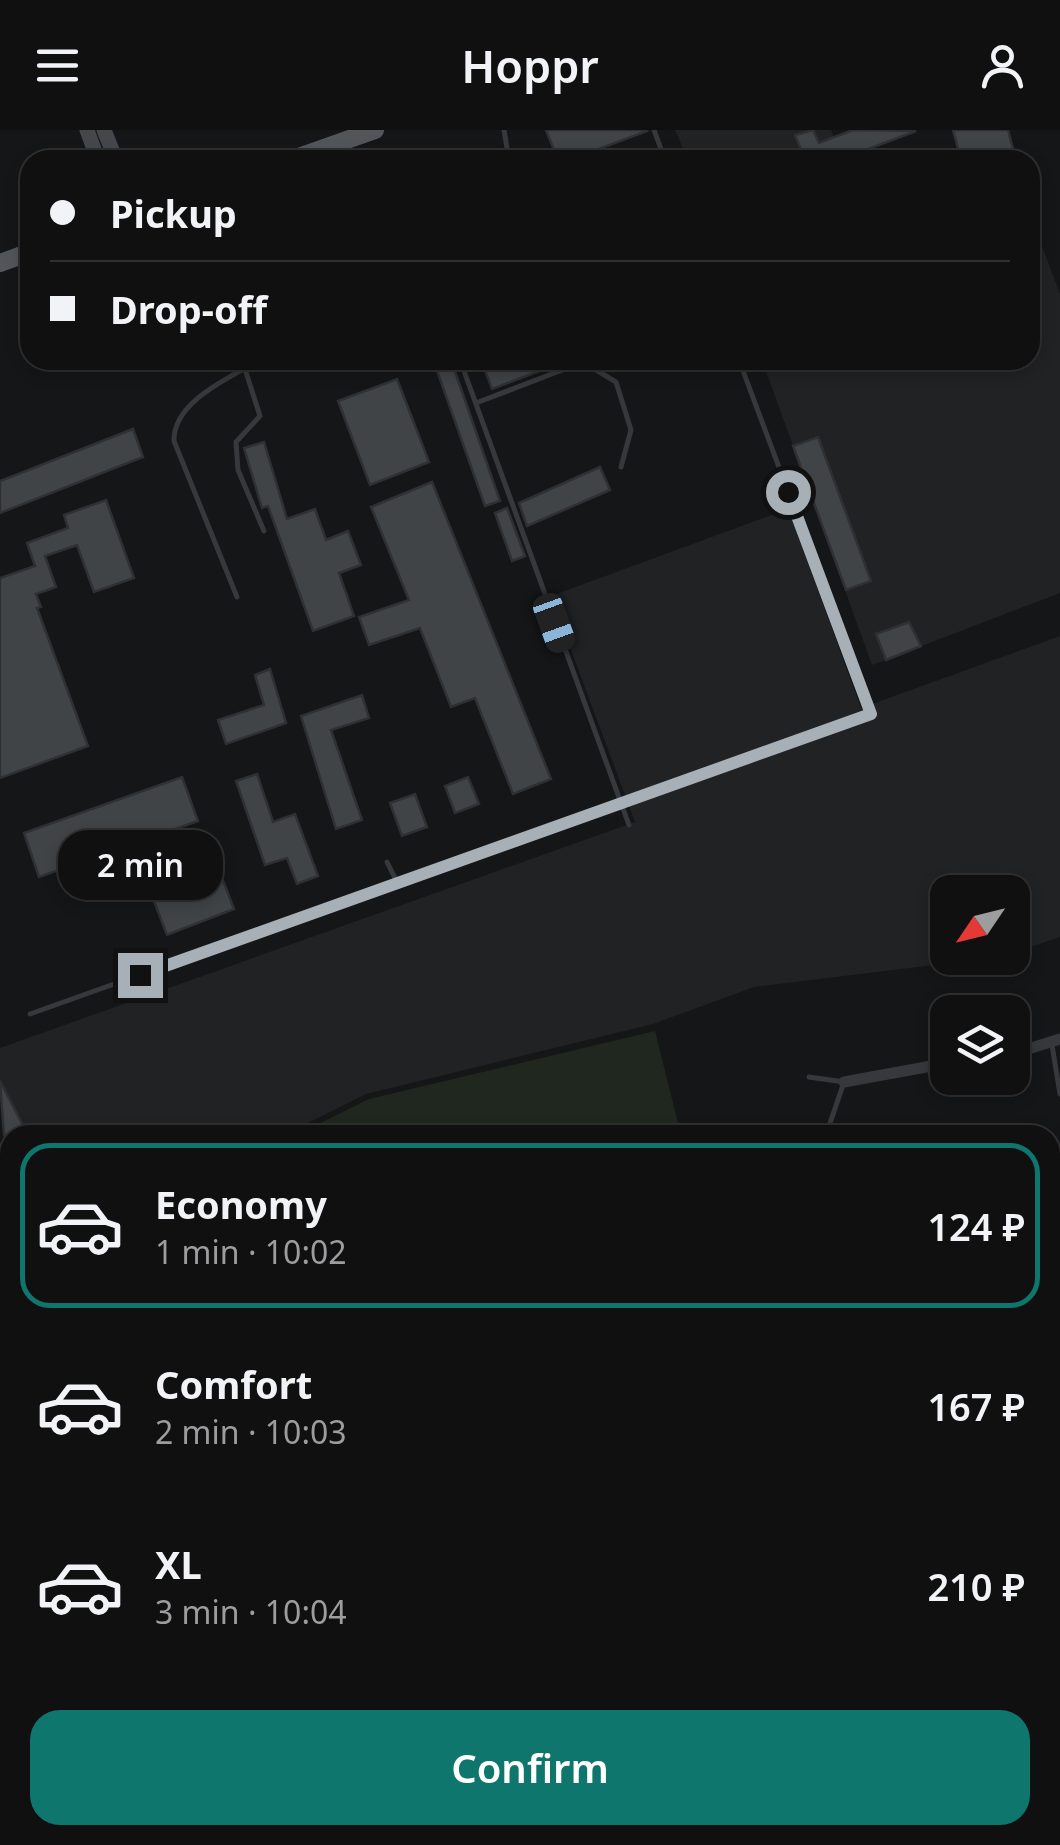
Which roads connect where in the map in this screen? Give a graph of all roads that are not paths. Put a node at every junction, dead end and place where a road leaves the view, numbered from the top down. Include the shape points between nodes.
1 (375, 130) edge
2 (334, 137) edge
3 (309, 150) edge
4 (242, 370) edge
5 (246, 370) edge
6 (464, 370) edge
7 (563, 370) edge
8 (596, 370) edge
9 (743, 370) edge
10 (476, 404) junction
11 (621, 467) dead end
12 (264, 531) dead end
13 (237, 597) dead end
14 (619, 806) junction
15 (629, 824) dead end
16 (387, 862) dead end
17 (398, 884) junction
18 (30, 1014) dead end
19 (1056, 1041) edge
20 (1030, 1049) edge
21 (930, 1066) edge
22 (809, 1076) dead end
23 (844, 1082) junction
24 (1060, 1094) edge
25 (829, 1125) edge

1 - 2 main road
2 - 3 main road
4 - 13 lane via 200,396 174,430
5 - 12 lane via 260,416 236,442 238,470
6 - 10 lane
7 - 10 lane
8 - 11 lane via 616,382 630,430
9 - 14 lane via 871,714
10 - 14 lane
14 - 15 lane
14 - 17 lane
16 - 17 lane
17 - 18 lane
19 - 20 street
19 - 24 lane
21 - 23 street
22 - 23 lane
23 - 25 lane

